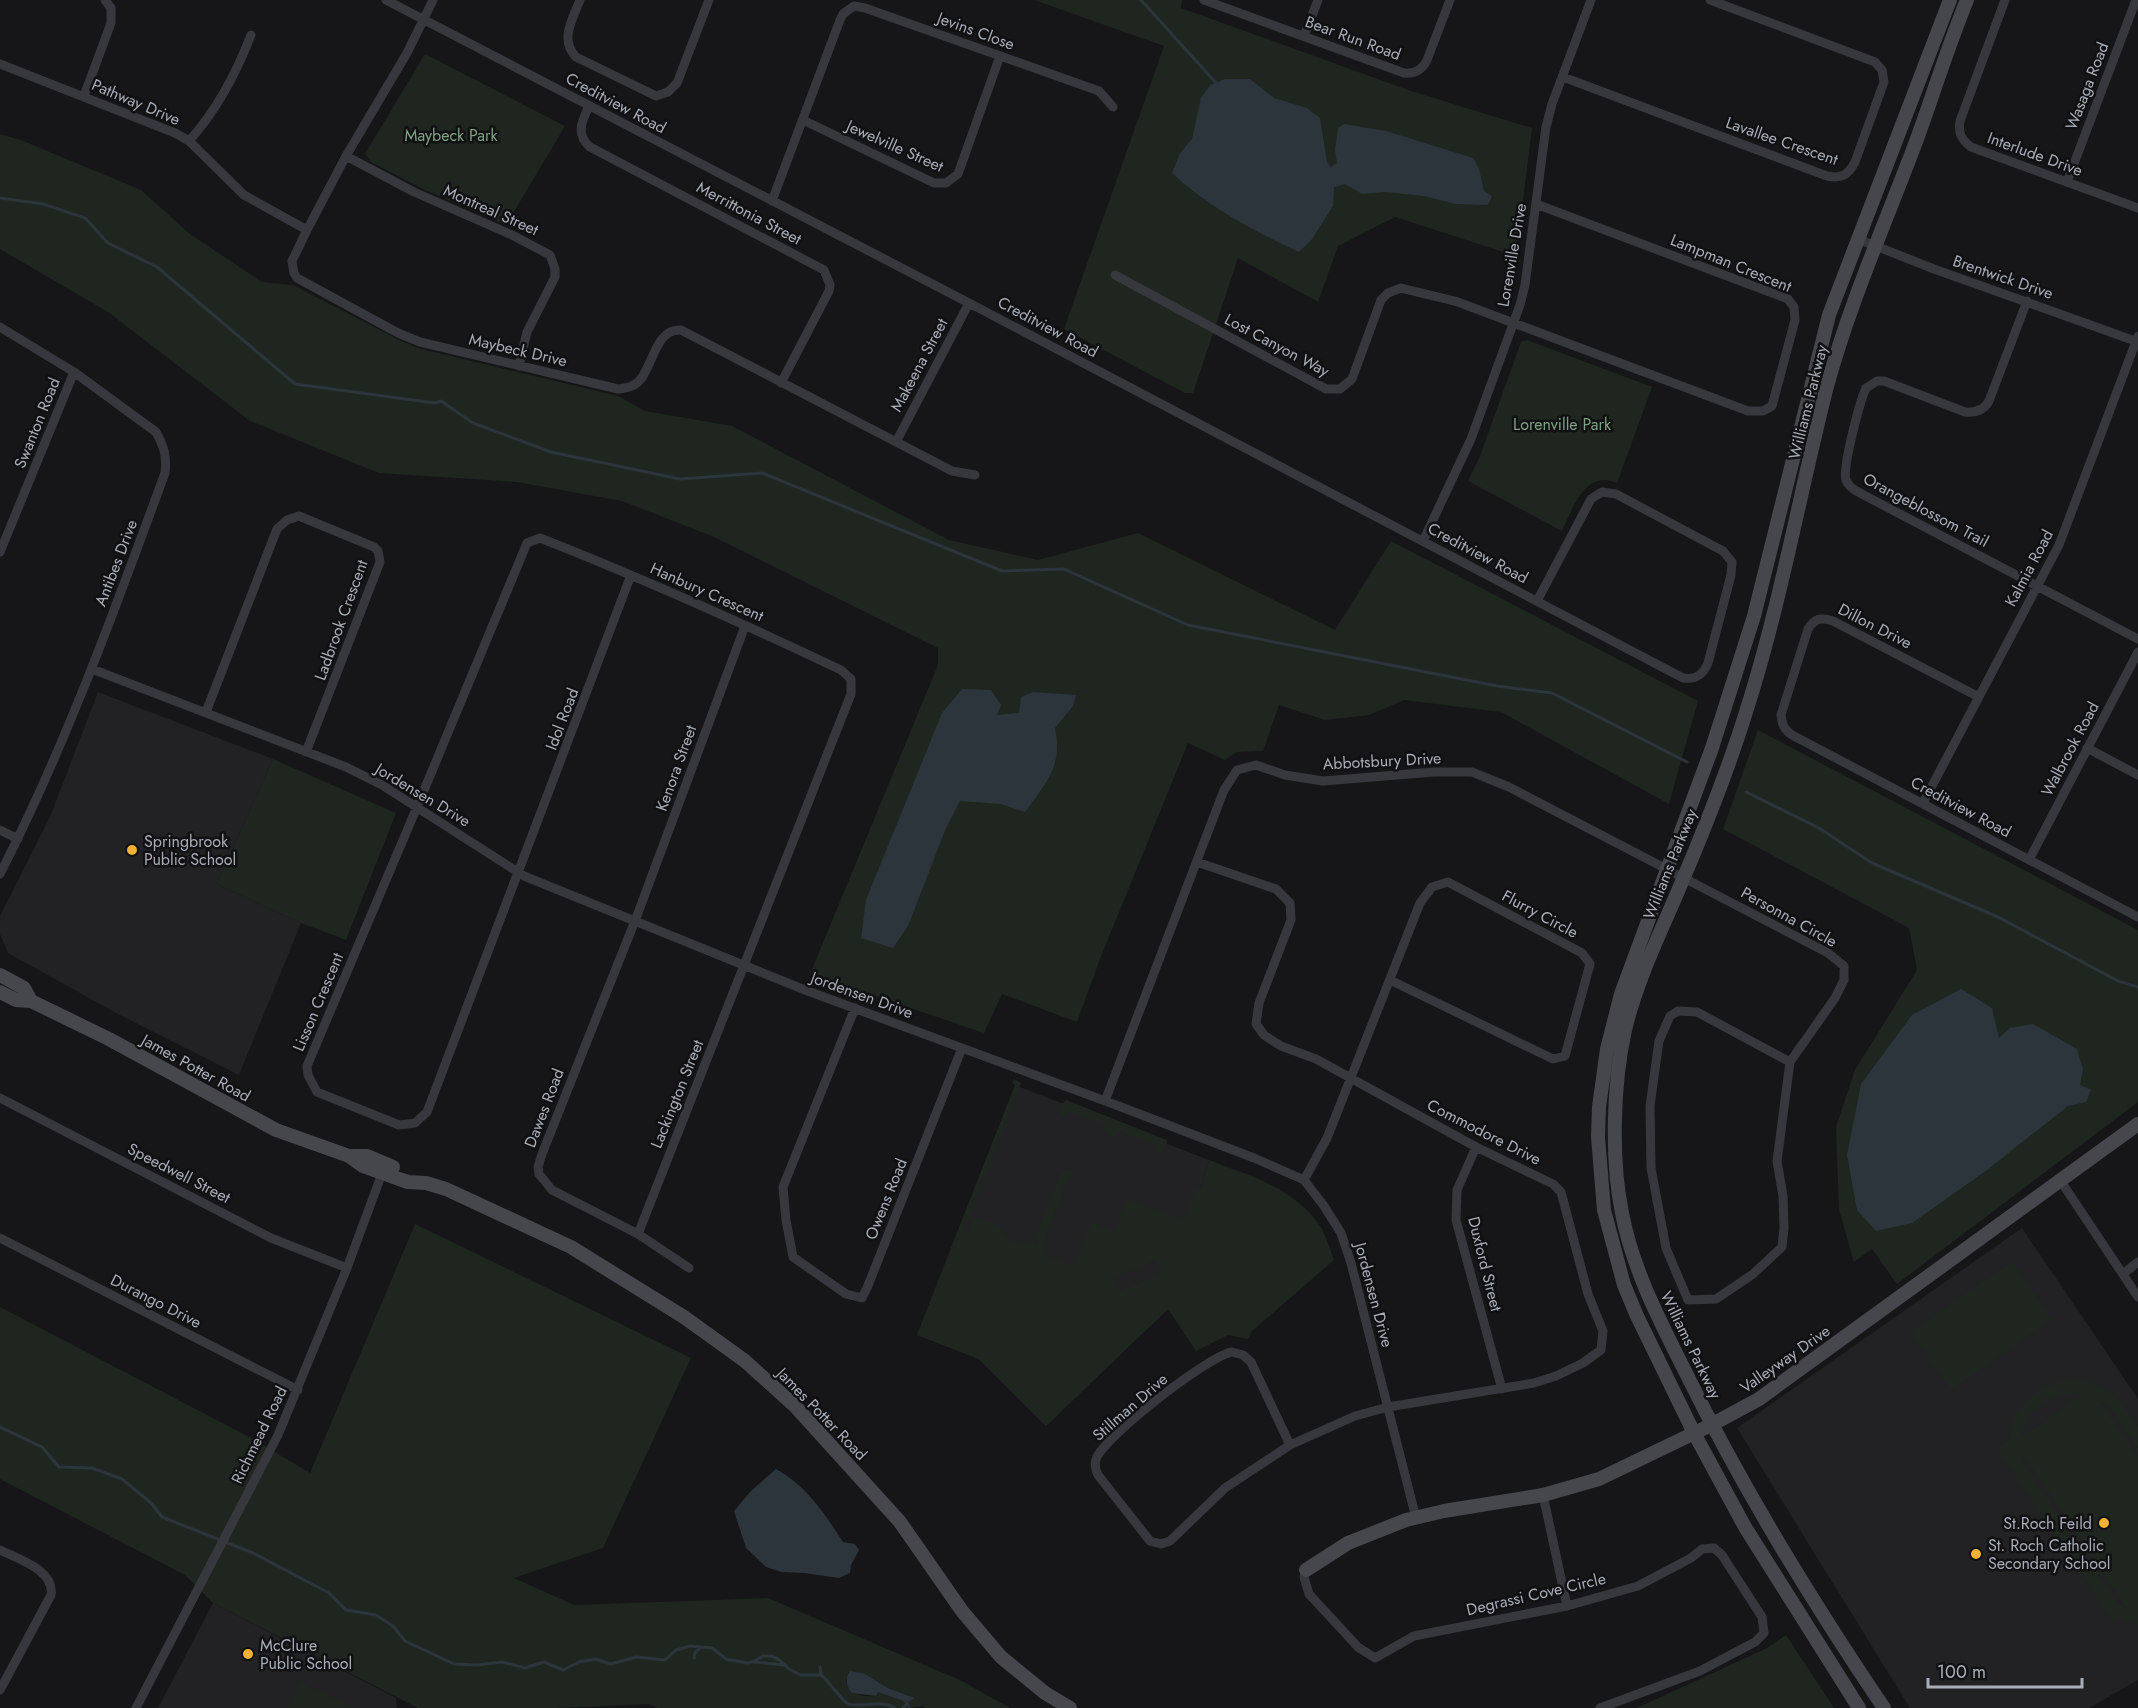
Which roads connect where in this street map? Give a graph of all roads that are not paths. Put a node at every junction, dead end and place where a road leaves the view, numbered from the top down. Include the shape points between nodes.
1 (105, 0) edge
2 (386, 0) edge
3 (433, 0) edge
4 (580, 0) edge
5 (709, 0) edge
6 (1204, 0) edge
7 (1318, 0) edge
8 (1450, 0) edge
9 (1591, 0) edge
10 (1710, 0) edge
11 (1950, 0) edge
12 (1967, 0) edge
13 (2005, 0) edge
14 (2136, 0) edge
15 (424, 20) junction
16 (251, 35) dead end
17 (1304, 36) junction
18 (1000, 56) junction
19 (0, 64) edge
20 (1563, 77) junction
21 (84, 96) junction
22 (589, 106) junction
23 (1113, 107) dead end
24 (803, 120) junction
25 (189, 141) junction
26 (346, 156) junction
27 (2067, 182) junction
28 (772, 201) junction
29 (1536, 204) junction
30 (2138, 208) edge
31 (307, 230) junction
32 (1858, 239) junction
33 (1876, 246) junction
34 (1115, 275) dead end
35 (2027, 301) junction
36 (969, 303) junction
37 (1514, 323) junction
38 (0, 327) edge
39 (2137, 340) edge
40 (519, 366) junction
41 (74, 372) junction
42 (781, 383) junction
43 (896, 442) junction
44 (975, 475) dead end
45 (1423, 541) junction
46 (0, 552) edge
47 (632, 575) junction
48 (2036, 585) junction
49 (1537, 601) junction
50 (746, 626) junction
51 (2138, 639) edge
52 (2138, 652) edge
53 (92, 669) junction
54 (1979, 697) junction
55 (206, 712) junction
56 (1781, 715) joint
57 (2087, 748) junction
58 (306, 752) junction
59 (2138, 775) edge
60 (1923, 803) junction
61 (417, 807) junction
62 (0, 830) edge
63 (18, 839) junction
64 (2029, 860) junction
65 (1197, 862) junction
66 (1668, 869) junction
67 (520, 873) junction
68 (0, 874) edge
69 (1684, 877) junction
70 (2138, 917) edge
71 (635, 921) junction
72 (745, 966) junction
73 (0, 975) edge
74 (1390, 980) junction
75 (0, 992) edge
76 (31, 1001) junction
77 (855, 1008) junction
78 (962, 1048) junction
79 (1791, 1062) junction
80 (1351, 1078) junction
81 (0, 1098) edge
82 (1105, 1101) junction
83 (2138, 1124) edge
84 (1476, 1147) junction
85 (383, 1168) junction
86 (1304, 1180) junction
87 (2060, 1180) junction
88 (638, 1234) junction
89 (0, 1238) edge
90 (2138, 1262) edge
91 (347, 1268) junction
92 (689, 1268) dead end
93 (2122, 1274) junction
94 (2138, 1297) edge
95 (1502, 1389) junction
96 (298, 1390) junction
97 (1388, 1407) junction
98 (1712, 1425) junction
99 (1694, 1433) junction
100 (1290, 1445) junction
101 (1543, 1495) junction
102 (1416, 1518) junction
103 (0, 1550) edge
104 (1306, 1570) joint
105 (1567, 1606) junction
106 (0, 1690) edge
107 (136, 1708) edge
108 (1070, 1708) edge
109 (1600, 1708) edge
110 (1859, 1708) edge
111 (1884, 1708) edge

1 - 21 street via 111,8 111,23
2 - 15 street, Creditview Road
3 - 15 street, Maybeck Drive
4 - 5 street via 567,36 572,53 656,96 669,92 677,83
6 - 17 street, Bear Run Road
7 - 17 street
8 - 17 street, Bear Run Road via 1424,67 1412,74
9 - 20 street, Lorenville Drive
10 - 20 street, Lavallee Crescent via 1878,64 1884,82 1849,172 1836,178 1827,176
11 - 32 main road, Williams Parkway
12 - 33 main road, Williams Parkway
13 - 27 street, Interlude Drive via 1960,121 1962,140 1971,147
14 - 27 street, Wasaga Road
15 - 22 street, Creditview Road
15 - 26 street, Maybeck Drive
16 - 25 street via 217,107
18 - 23 street, Jevins Close via 1099,91
18 - 24 street, Jevins Close via 854,6 840,20
18 - 24 street, Jewelville Street via 958,174 946,183 934,183
19 - 21 street, Pathway Drive
20 - 29 street, Lorenville Drive via 1546,127
21 - 25 street, Pathway Drive
22 - 28 street, Creditview Road
22 - 42 street, Merrittonia Street via 580,128 590,147 824,270 829,291
24 - 28 street, Jevins Close
25 - 31 street, Pathway Drive via 244,195
26 - 31 street, Maybeck Drive
26 - 40 street, Montreal Street via 550,255 555,277 527,332
27 - 30 street, Interlude Drive
28 - 36 street, Creditview Road
29 - 37 street, Lorenville Drive via 1525,285
29 - 37 street, Lampman Crescent via 1783,296 1792,302 1795,320 1772,406 1756,412
31 - 40 street, Maybeck Drive via 292,261 294,273 302,282 420,342
32 - 33 street, Brentwick Drive
32 - 66 main road, Williams Parkway via 1829,315 1748,638
33 - 35 street, Brentwick Drive
33 - 69 main road, Williams Parkway via 1842,334 1826,391 1771,629 1749,704
34 - 37 street, Lost Canyon Way via 1334,390 1352,379 1388,292 1407,289 1455,301
35 - 39 street, Brentwick Drive
35 - 48 street, Orangeblossom Trail via 1984,407 1965,411 1877,381 1863,394 1845,471 1848,484 1860,493
36 - 43 street, Makeena Street
36 - 45 street, Creditview Road
37 - 45 street, Lorenville Drive via 1471,439
38 - 41 street, Antibes Drive
39 - 48 street, Kalmia Road via 2066,528
40 - 42 street, Maybeck Drive via 627,388 640,380 663,337 681,330
41 - 46 street, Swanton Road
41 - 53 street, Antibes Drive via 156,432 166,459 165,473
42 - 43 street, Maybeck Drive
43 - 44 street, Maybeck Drive via 952,471
45 - 49 street, Creditview Road
47 - 50 street, Hanbury Crescent
47 - 61 street, Hanbury Crescent via 540,538 526,543
47 - 67 street, Idol Road
48 - 51 street
48 - 54 street, Kalmia Road
49 - 49 street, Creditview Road via 1591,499 1602,492 1616,494 1723,551 1732,562 1708,663 1695,678 1683,678
50 - 71 street, Kenora Street
50 - 72 street, Hanbury Crescent via 841,670 851,679 852,686
52 - 57 street, Walbrook Road
53 - 55 street, Jordensen Drive
53 - 63 street, Antibes Drive
54 - 56 street, Dillon Drive via 1833,621 1820,618 1808,629
54 - 60 street, Kalmia Road
55 - 58 street, Jordensen Drive
55 - 58 street, Ladbrook Crescent via 277,529 286,520 299,516 374,547 380,556
56 - 60 street, Creditview Road via 1784,727 1792,735
57 - 59 street
57 - 64 street, Walbrook Road
58 - 61 street, Jordensen Drive via 355,772
60 - 64 street, Creditview Road
61 - 67 street, Jordensen Drive
61 - 67 street, Lisson Crescent via 307,1066 317,1092 399,1125 422,1119
62 - 63 street
63 - 68 street, Antibes Drive
64 - 70 street, Creditview Road
65 - 66 street, Abbotsbury Drive via 1224,790 1237,770 1256,765 1323,781 1472,772
65 - 80 street, Commodore Drive via 1276,889 1290,903 1291,920 1259,1003 1256,1024 1281,1046
65 - 82 street, Abbotsbury Drive
66 - 69 street, Abbotsbury Drive
66 - 99 main road, Williams Parkway via 1621,994 1610,1038 1598,1137 1604,1210 1624,1285
67 - 71 street, Jordensen Drive
69 - 79 street, Personna Circle via 1828,953 1844,966 1844,980 1835,998
69 - 98 main road, Williams Parkway via 1634,998 1625,1033 1615,1157 1622,1214 1637,1268
71 - 72 street, Jordensen Drive
71 - 88 street, Dawes Road via 538,1167 552,1190
72 - 77 street, Jordensen Drive
72 - 88 street, Lackington Street
73 - 76 main road, James Potter Road via 24,988
74 - 74 street, Flurry Circle via 1553,1059 1566,1056 1590,964 1582,953 1448,882 1432,886 1420,903
74 - 80 street, Flurry Circle
75 - 76 main road, James Potter Road via 16,1000
76 - 85 main road, James Potter Road via 276,1130 349,1156 363,1166
77 - 78 street, Jordensen Drive
77 - 78 street, Owens Road via 783,1187 793,1257 846,1294 862,1298
78 - 82 street, Jordensen Drive
79 - 79 street, Personna Circle via 1697,1012 1678,1011 1670,1016 1662,1034 1650,1106 1651,1168 1666,1248 1688,1300 1716,1299 1753,1274 1782,1247 1783,1196 1777,1161
80 - 84 street, Commodore Drive
80 - 86 street, Flurry Circle via 1327,1138
81 - 91 street, Speedwell Street via 271,1238
82 - 86 street, Jordensen Drive
83 - 87 main road, Valleyway Drive
84 - 95 street, Duxford Street via 1457,1190 1456,1220
84 - 95 street, Commodore Drive via 1553,1184 1561,1192 1588,1294 1603,1331 1600,1350 1583,1363 1556,1376
85 - 91 street, Richmead Road
85 - 108 main road, James Potter Road via 408,1182 446,1189 571,1247 684,1317 745,1361 795,1406 900,1522 962,1611 1001,1657 1045,1694
86 - 97 street, Jordensen Drive via 1341,1233
87 - 93 street
87 - 98 main road, Valleyway Drive via 1759,1399
88 - 92 street, Dawes Road
89 - 96 street, Durango Drive
90 - 93 street
91 - 96 street, Richmead Road
93 - 94 street
95 - 97 street, Commodore Drive
96 - 107 street, Richmead Road
97 - 100 street, Stillman Drive via 1355,1416
97 - 102 street, Jordensen Drive
98 - 99 main road, Valleyway Drive
98 - 111 main road, Williams Parkway via 1794,1571
99 - 101 main road, Valleyway Drive via 1599,1479
99 - 110 main road, Williams Parkway via 1744,1527
100 - 100 street, Stillman Drive via 1225,1488 1164,1543 1145,1537 1095,1466 1101,1450 1146,1408 1232,1352 1251,1362
101 - 102 main road, Valleyway Drive
101 - 105 street
102 - 104 main road, Valleyway Drive via 1348,1543
103 - 106 street via 44,1573 52,1589
104 - 105 street, Degrassi Cove Circle via 1309,1594 1358,1647 1375,1658 1414,1636
105 - 109 street, Degrassi Cove Circle via 1638,1586 1709,1547 1722,1555 1762,1617 1764,1633 1755,1642 1701,1671

